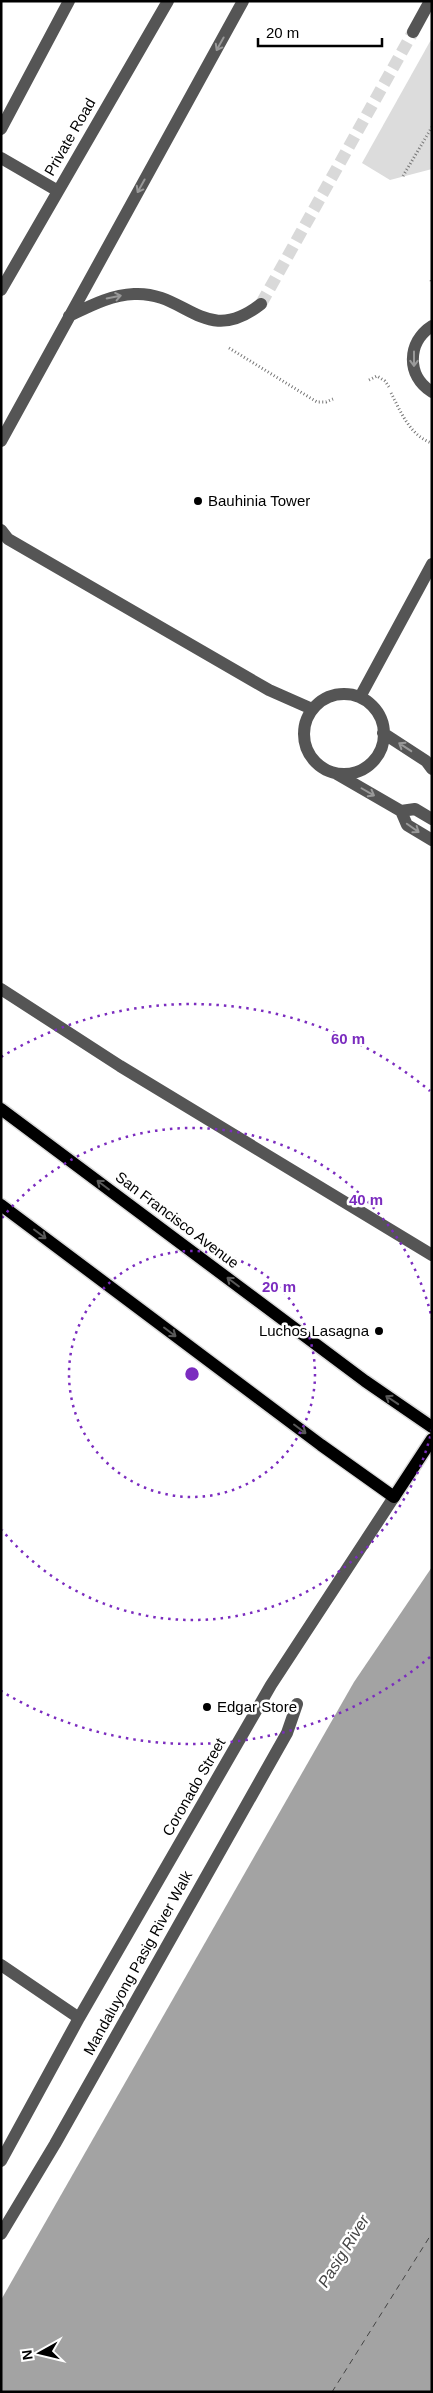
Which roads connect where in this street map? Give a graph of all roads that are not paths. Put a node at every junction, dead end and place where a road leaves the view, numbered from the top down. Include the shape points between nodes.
1 (68, 1) edge
2 (168, 1) edge
3 (243, 1) edge
4 (430, 1) edge
5 (413, 32) tunnel mouth
6 (1, 129) edge
7 (1, 158) edge
8 (58, 191) junction
9 (1, 290) edge
10 (261, 304) tunnel mouth
11 (69, 316) junction
12 (432, 326) edge
13 (432, 392) edge
14 (1, 441) edge
15 (1, 530) edge
16 (432, 564) edge
17 (360, 696) junction
18 (312, 709) junction
19 (383, 733) junction
20 (430, 764) edge
21 (335, 773) junction
22 (401, 811) junction
23 (432, 819) edge
24 (432, 840) edge
25 (1, 989) edge
26 (1, 1109) edge
27 (1, 1205) edge
28 (432, 1255) edge
29 (432, 1427) edge
30 (432, 1439) edge
31 (394, 1497) junction
32 (297, 1704) dead end
33 (1, 1965) edge
34 (79, 2018) junction
35 (1, 2161) edge
36 (1, 2234) edge

1 - 6 street
2 - 8 street, Private Road
3 -> 11 street
4 - 5 street
7 - 8 street
8 - 9 street, Private Road
11 -> 10 street via 107,298 135,294 164,298 192,314 222,322 247,315
11 - 14 street
12 -> 13 street via 415,343 412,358 414,373
15 - 18 street via 8,539 269,690
16 - 17 street
17 - 18 street via 325,697
17 - 19 street via 381,719
18 - 21 street via 304,725 305,742 316,762
20 -> 19 street
19 - 21 street via 382,746 365,768
21 -> 22 street
22 - 23 street via 415,809
22 -> 24 street via 406,825
25 - 28 street via 120,1066
29 -> 26 main road, San Francisco Avenue via 365,1382
27 -> 31 main road
30 - 31 main road, Coronado Street
31 - 34 street, Coronado Street via 271,1685
32 - 36 street, Mandaluyong Pasig River Walk via 282,1742
33 - 34 street
34 - 35 street, Coronado Street

